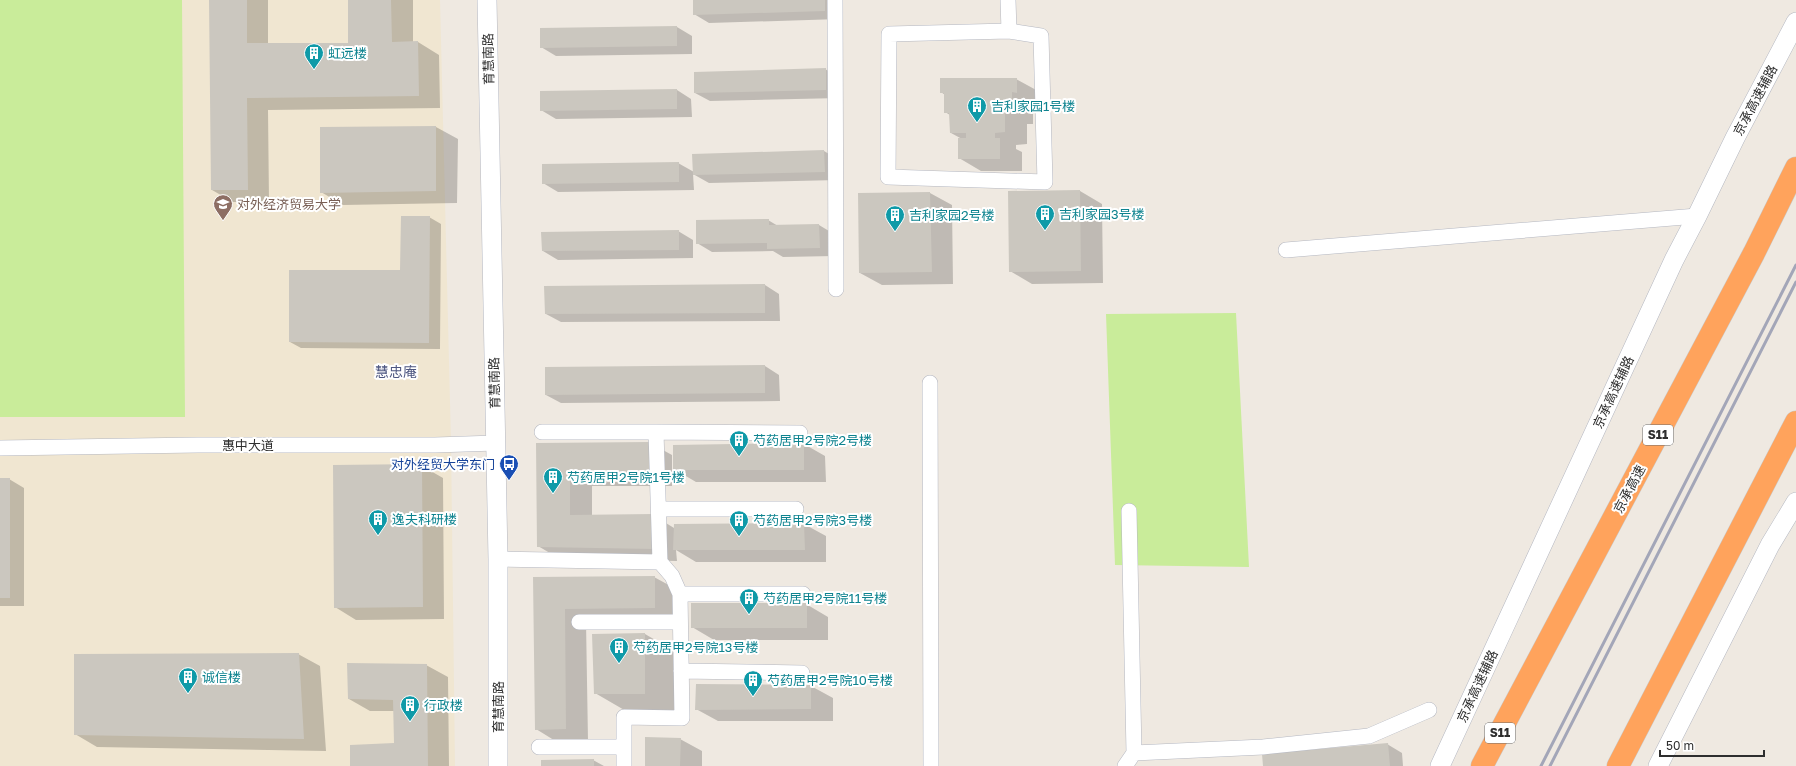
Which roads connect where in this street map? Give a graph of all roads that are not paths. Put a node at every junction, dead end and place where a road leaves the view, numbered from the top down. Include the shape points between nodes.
1 (487, 0) edge
2 (834, 0) edge
3 (1008, 0) edge
4 (1796, 22) edge
5 (1009, 31) junction
6 (1796, 168) edge
7 (1697, 216) junction
8 (1286, 250) dead end
9 (836, 289) dead end
10 (930, 383) dead end
11 (1796, 422) edge
12 (542, 432) dead end
13 (656, 432) junction
14 (800, 434) dead end
15 (496, 443) junction
16 (0, 448) edge
17 (1796, 502) edge
18 (659, 509) junction
19 (796, 509) dead end
20 (1129, 511) dead end
21 (498, 559) junction
22 (660, 562) junction
23 (680, 594) junction
24 (803, 594) dead end
25 (579, 622) dead end
26 (680, 622) junction
27 (681, 671) junction
28 (802, 673) dead end
29 (1517, 700) junction
30 (1429, 710) dead end
31 (539, 747) dead end
32 (624, 748) junction
33 (1134, 753) junction
34 (498, 766) edge
35 (624, 766) edge
36 (930, 766) edge
37 (1125, 766) edge
38 (1440, 766) edge
39 (1470, 766) edge
40 (1482, 766) edge
41 (1618, 766) edge
42 (1658, 766) edge

1 - 15 street, 育慧南路
2 - 9 street
3 - 5 street
4 - 7 street, 京承高速辅路
5 - 5 street via 889,34 888,177 1045,182 1042,36
6 - 29 highway, 京承高速 / S11 via 1754,253
7 - 8 street
7 - 38 street, 京承高速辅路 via 1666,277
10 - 36 street
11 - 41 highway
12 - 13 street
13 - 14 street
13 - 18 street
15 - 16 street, 惠中大道
15 - 21 street, 育慧南路
17 - 42 street via 1770,545
18 - 19 street
18 - 22 street
20 - 33 street
21 - 22 street
21 - 34 street, 育慧南路
22 - 23 street via 672,576
23 - 24 street
23 - 26 street
25 - 26 street
26 - 27 street
27 - 28 street
27 - 32 street via 682,718 624,717
29 - 39 street
29 - 40 highway, 京承高速 / S11
30 - 33 street via 1369,736 1263,747
31 - 32 street
32 - 35 street
33 - 37 street

